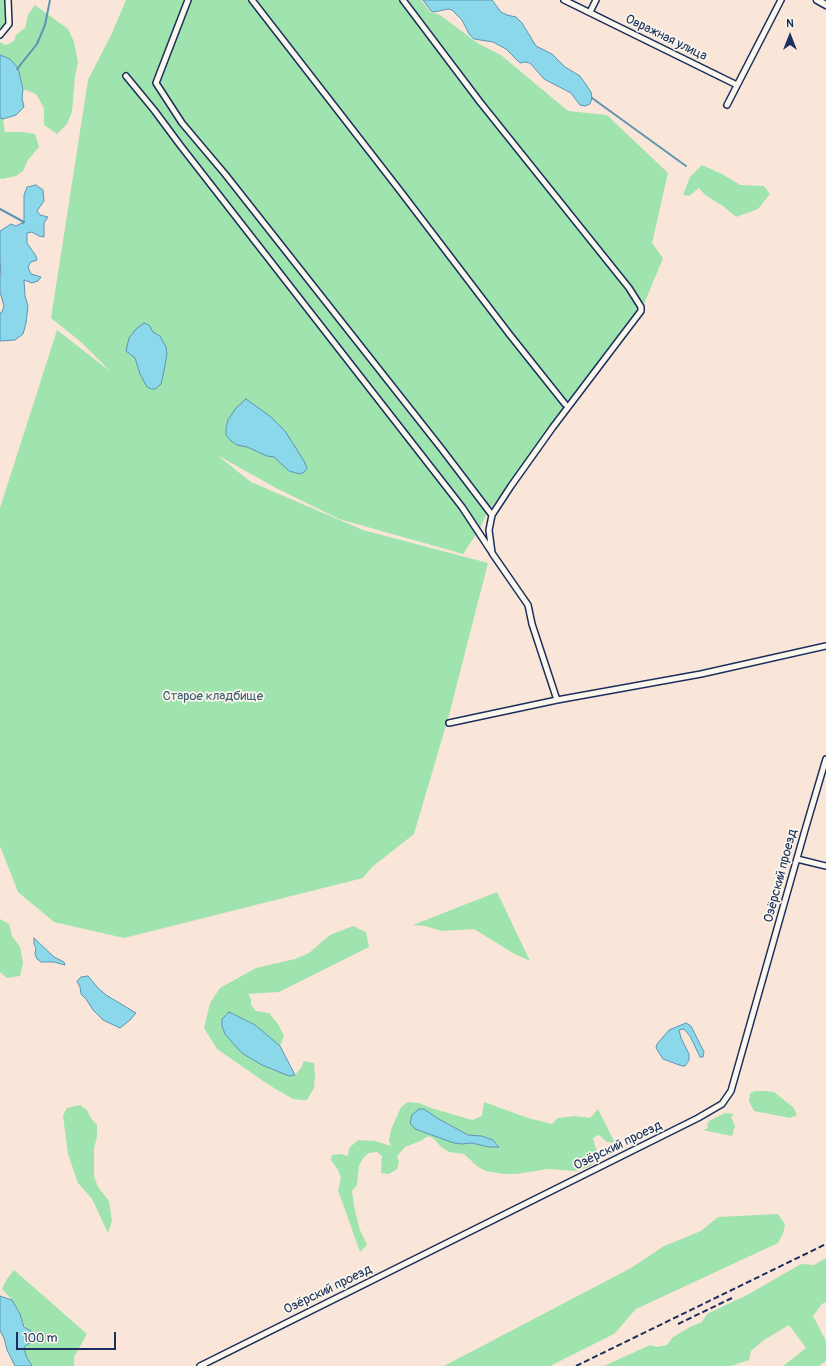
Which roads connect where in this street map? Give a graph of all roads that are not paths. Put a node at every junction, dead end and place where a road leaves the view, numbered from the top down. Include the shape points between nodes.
1 (8, 0) edge
2 (188, 0) edge
3 (252, 0) edge
4 (403, 0) edge
5 (564, 0) edge
6 (596, 0) edge
7 (781, 0) edge
8 (817, 0) edge
9 (826, 5) edge
10 (590, 12) junction
11 (0, 35) edge
12 (126, 76) dead end
13 (737, 85) junction
14 (728, 105) dead end
15 (565, 404) dead end
16 (492, 515) junction
17 (492, 553) junction
18 (826, 646) edge
19 (557, 700) junction
20 (450, 723) dead end
21 (826, 759) edge
22 (797, 859) junction
23 (826, 866) edge
24 (200, 1366) edge

1 - 11 street via 9,24
2 - 16 street via 156,83 182,123 442,448
3 - 15 street
4 - 16 street via 481,103 629,288 641,307 641,311 553,427
5 - 10 street, Овражная улица
6 - 10 street
7 - 13 street
8 - 9 street
10 - 13 street, Овражная улица
12 - 17 street via 462,507
13 - 14 street
16 - 17 street via 489,530
17 - 19 street via 528,605
18 - 19 street via 701,674
19 - 20 street
21 - 22 street, Озёрский проезд
22 - 23 street
22 - 24 street, Озёрский проезд via 731,1091 722,1104 691,1122

